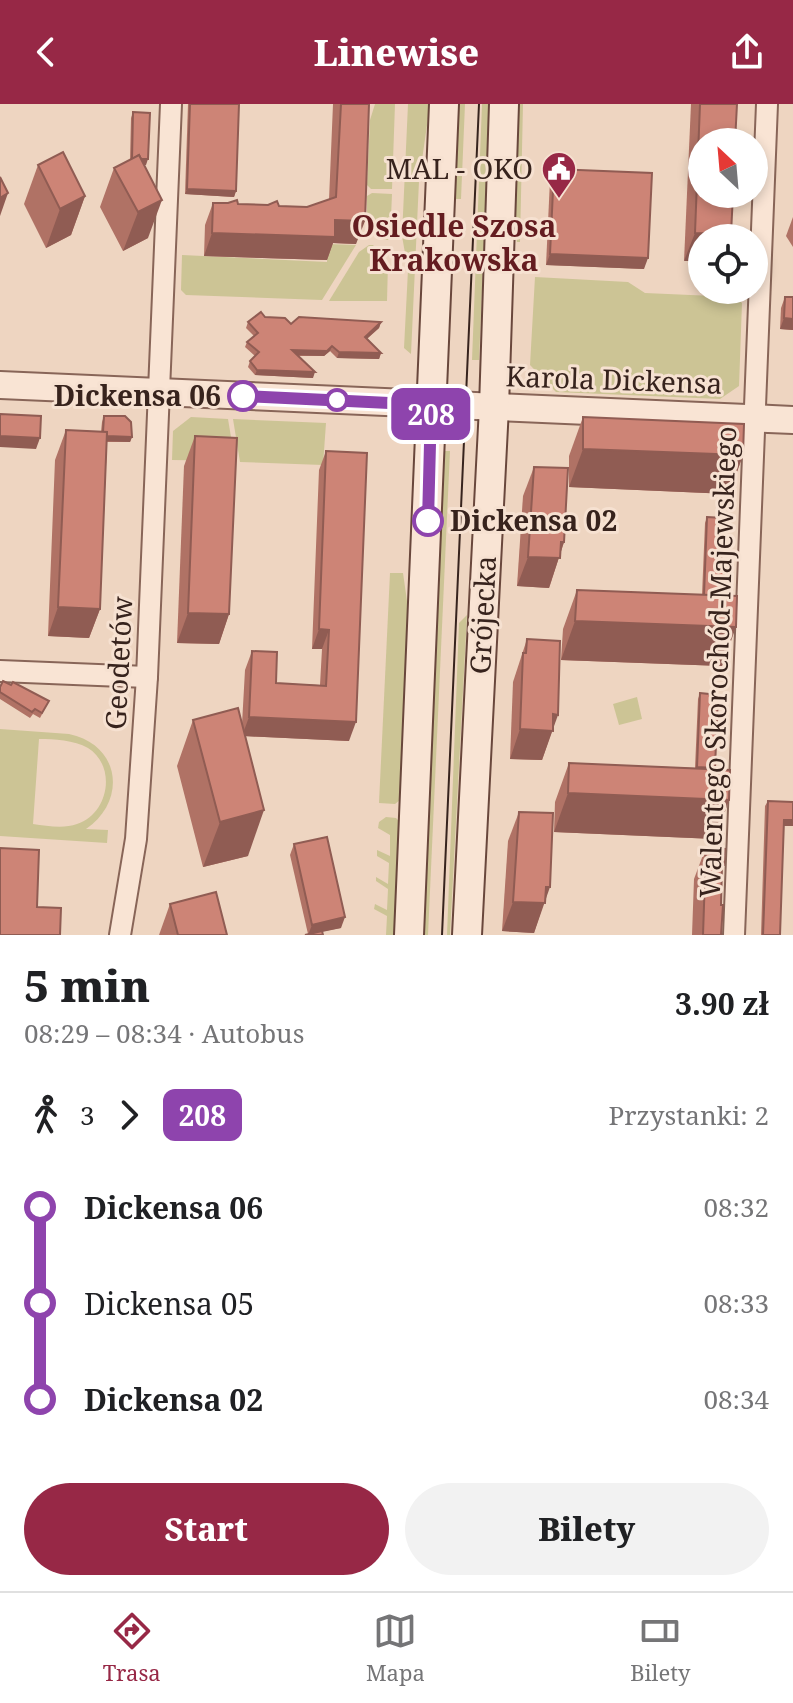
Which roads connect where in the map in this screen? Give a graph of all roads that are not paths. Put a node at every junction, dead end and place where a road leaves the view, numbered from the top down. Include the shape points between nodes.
1 (171, 104) edge
2 (444, 104) edge
3 (504, 104) edge
4 (767, 104) edge
5 (0, 385) edge
6 (160, 393) junction
7 (431, 405) junction
8 (494, 407) junction
9 (756, 418) junction
10 (793, 420) edge
11 (0, 671) edge
12 (147, 677) junction
13 (120, 935) edge
14 (409, 935) edge
15 (467, 935) edge
16 (734, 935) edge

1 - 6 street, Geodetów
2 - 7 main road, Grójecka
3 - 8 main road, Grójecka
4 - 9 street, Walentego Skorochód-Majewskiego
5 - 6 street, Karola Dickensa
6 - 7 street, Karola Dickensa
6 - 12 street, Geodetów
7 - 8 street, Karola Dickensa
7 - 14 main road, Grójecka
8 - 9 street, Karola Dickensa
8 - 15 main road, Grójecka
9 - 10 street, Karola Dickensa
9 - 16 street, Walentego Skorochód-Majewskiego
11 - 12 street
12 - 13 street, Geodetów via 136,839

